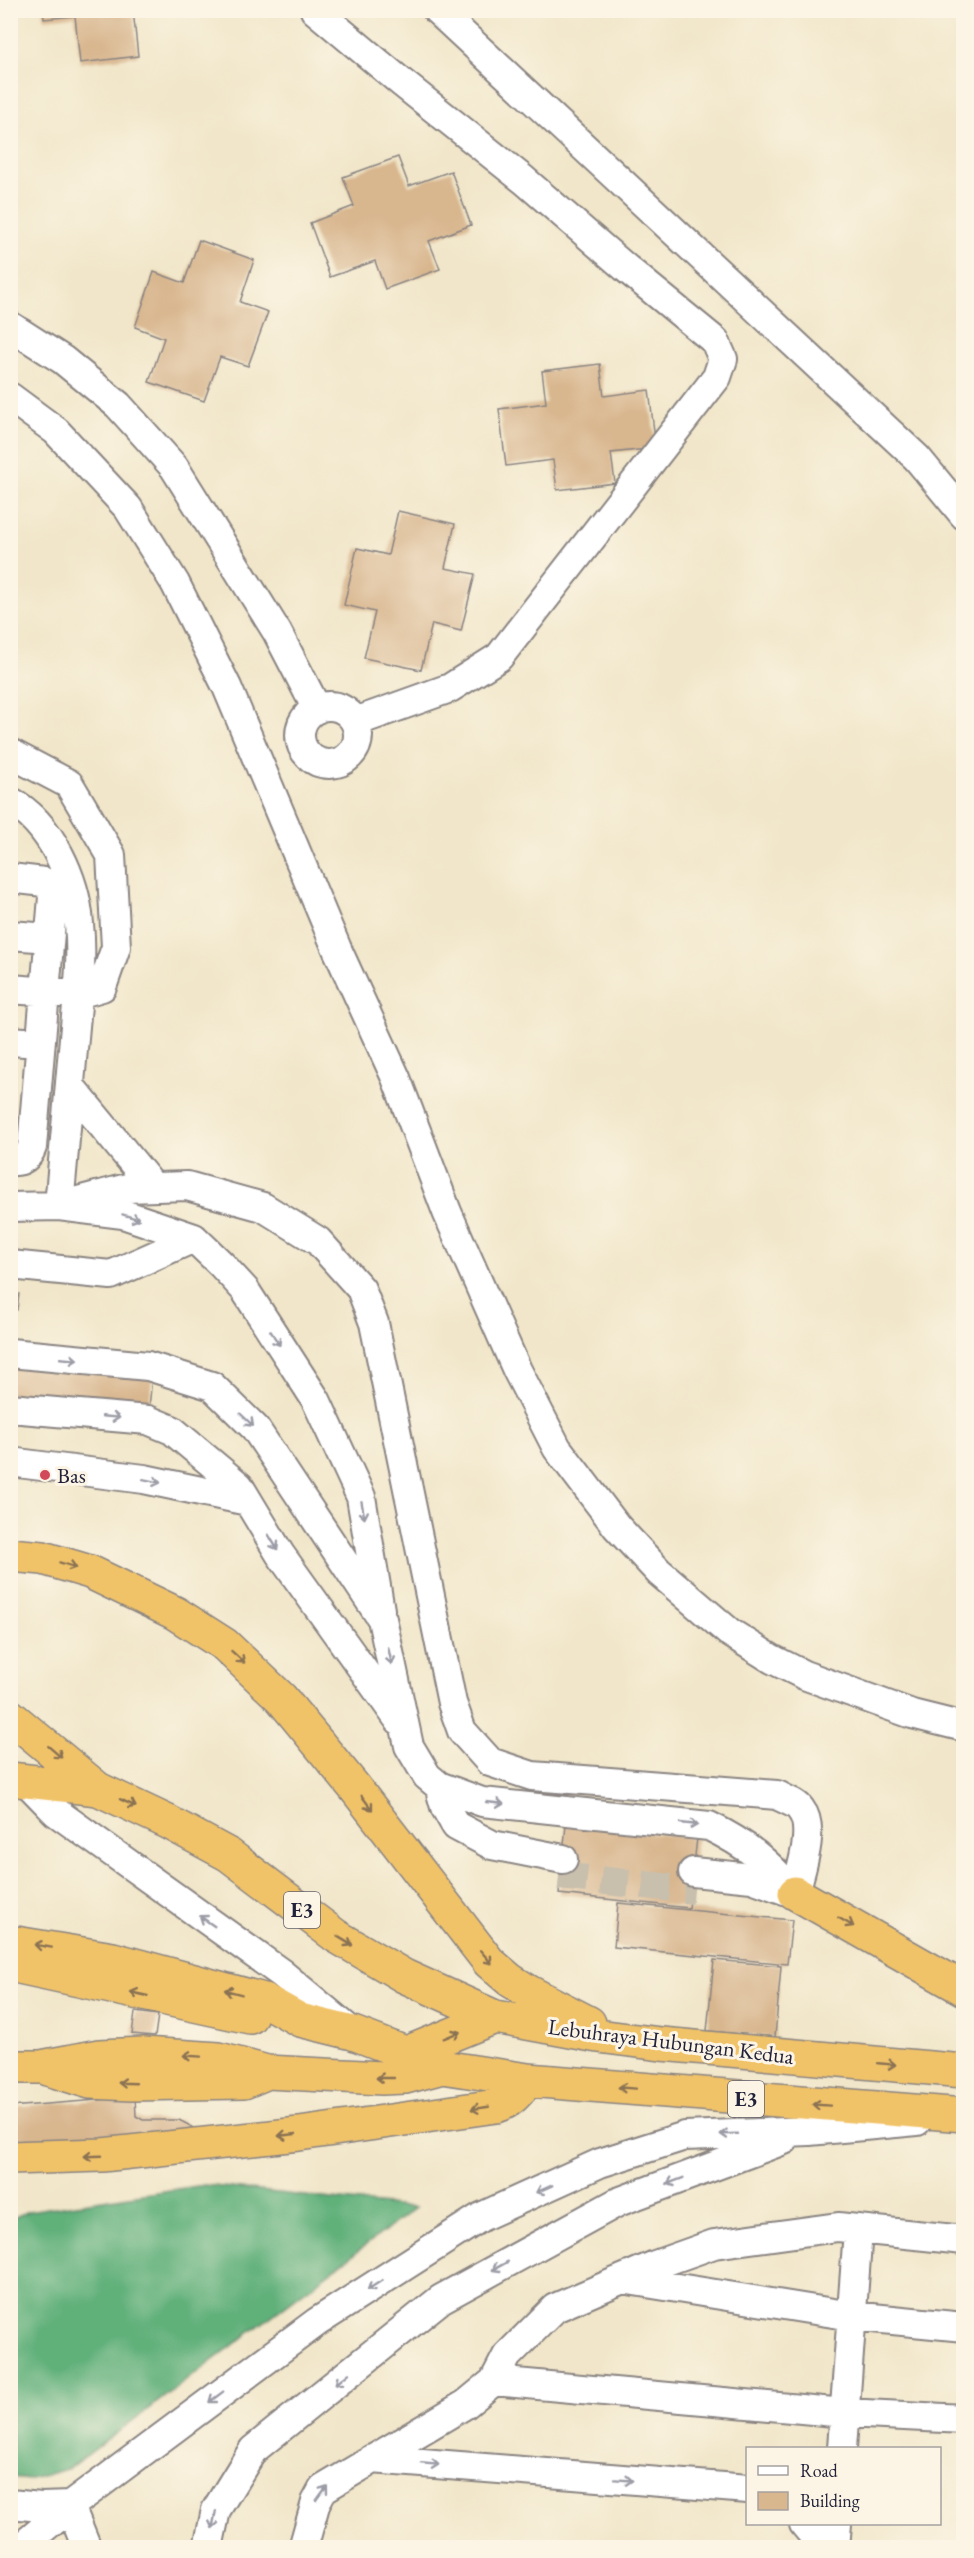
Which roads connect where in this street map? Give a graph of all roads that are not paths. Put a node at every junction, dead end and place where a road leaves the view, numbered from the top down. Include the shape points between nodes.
1 (315, 10) edge
2 (437, 10) edge
3 (10, 326) edge
4 (10, 397) edge
5 (963, 515) edge
6 (317, 709) junction
7 (355, 722) junction
8 (302, 744) junction
9 (10, 753) edge
10 (259, 762) junction
11 (10, 801) edge
12 (10, 878) edge
13 (10, 934) edge
14 (49, 938) junction
15 (10, 989) edge
16 (45, 992) junction
17 (78, 994) junction
18 (10, 1041) edge
19 (40, 1043) junction
20 (70, 1086) junction
21 (23, 1097) edge
22 (10, 1161) edge
23 (153, 1187) junction
24 (59, 1206) junction
25 (10, 1207) edge
26 (194, 1238) junction
27 (10, 1264) edge
28 (10, 1353) edge
29 (10, 1408) edge
30 (10, 1461) edge
31 (248, 1501) junction
32 (11, 1556) edge
33 (382, 1619) junction
34 (10, 1716) edge
35 (963, 1726) edge
36 (405, 1730) junction
37 (18, 1780) edge
38 (440, 1786) junction
39 (98, 1789) junction
40 (561, 1867) tunnel mouth
41 (693, 1881) tunnel mouth
42 (795, 1893) junction
43 (10, 1941) edge
44 (10, 1965) edge
45 (963, 1989) edge
46 (495, 2017) junction
47 (300, 2020) junction
48 (353, 2033) junction
49 (598, 2037) junction
50 (409, 2052) junction
51 (26, 2067) edge
52 (442, 2067) junction
53 (963, 2071) edge
54 (528, 2080) junction
55 (963, 2116) edge
56 (808, 2131) junction
57 (10, 2158) edge
58 (858, 2230) junction
59 (963, 2240) edge
60 (620, 2279) junction
61 (852, 2316) junction
62 (963, 2327) edge
63 (494, 2381) junction
64 (845, 2413) junction
65 (963, 2419) edge
66 (842, 2447) edge
67 (372, 2459) junction
68 (746, 2489) edge
69 (10, 2504) edge
70 (70, 2506) junction
71 (806, 2525) edge
72 (837, 2525) edge
73 (20, 2547) edge
74 (87, 2547) edge
75 (208, 2547) edge
76 (303, 2547) edge
77 (824, 2547) edge
78 (835, 2547) edge

1 - 7 street via 715,341 723,359 717,378 499,657 450,688
2 - 5 street via 916,458
3 - 6 street via 63,360 118,405 174,467 277,632
4 - 10 street via 56,431 128,508 175,583
6 - 7 street via 339,708
6 - 8 street via 303,723
7 - 8 street via 357,742 351,754 340,762 320,762
8 - 10 street
9 - 17 street via 69,784 111,855 116,946 102,987
10 - 35 street via 396,1078 447,1212 517,1370 557,1448 617,1527 659,1572 729,1632 814,1679 912,1714
11 - 17 street via 51,840 64,862 79,923
12 - 14 street via 38,880 49,886 53,897
13 - 14 street
14 - 16 street
15 - 16 street
16 - 17 street
16 - 19 street
17 - 20 street
18 - 19 street
19 - 21 street
20 - 23 street
20 - 24 street
21 - 22 street via 30,1153 21,1161
23 - 24 street via 126,1188
23 - 42 street via 187,1186 263,1207 318,1241 361,1289 374,1323 452,1703 462,1731 490,1762 532,1776 777,1795 801,1809 808,1826
24 - 25 street
24 -> 26 street via 123,1214
26 - 27 street via 111,1275
26 -> 33 street via 245,1290 316,1400 361,1497
28 -> 33 street via 148,1366 212,1386 255,1428
29 -> 31 street via 148,1420 172,1430 239,1486
30 -> 31 street via 144,1479
31 -> 36 street via 280,1554
32 -> 49 highway via 43,1558 90,1572 175,1613 225,1645 281,1698 489,1962 529,1992 589,2022
33 -> 36 street
34 -> 39 highway
36 - 38 street via 409,1746 427,1776
37 - 39 highway, Lebuhraya Hubungan Kedua / E3
48 -> 37 street via 281,1973 56,1812
38 - 40 street via 445,1807 456,1826 492,1845
38 -> 42 street via 482,1802 709,1826 765,1860
39 -> 46 highway, Lebuhraya Hubungan Kedua / E3 via 229,1856 336,1936 404,1976
41 - 42 street via 752,1878
42 -> 45 highway
47 -> 43 highway, E3 via 264,2000 124,1962
47 -> 44 highway via 267,2021
46 - 49 highway, Lebuhraya Hubungan Kedua / E3
50 -> 46 highway
47 - 48 highway, E3
48 - 50 highway, E3
49 -> 53 highway, Lebuhraya Hubungan Kedua / E3
50 - 52 highway, E3
52 -> 51 highway via 405,2078 267,2072 219,2059 144,2054
52 - 54 highway, E3
55 -> 54 highway, Lebuhraya Hubungan Kedua / E3
54 -> 57 highway via 514,2097 496,2106 102,2156
55 - 56 street
56 -> 70 street via 686,2136 600,2163 481,2217 316,2322
56 -> 75 street via 618,2202 441,2299 253,2450 216,2510
58 - 59 street
58 - 60 street via 838,2228 714,2244
58 - 61 street
60 - 61 street
60 - 63 street via 555,2308 507,2356
61 - 62 street
61 - 64 street
63 - 64 street
63 - 67 street via 466,2404
64 - 65 street
64 - 66 street
67 -> 68 street
76 -> 67 street via 323,2489
69 - 70 street
70 - 73 street
70 - 74 street
71 - 77 street
72 - 78 street

